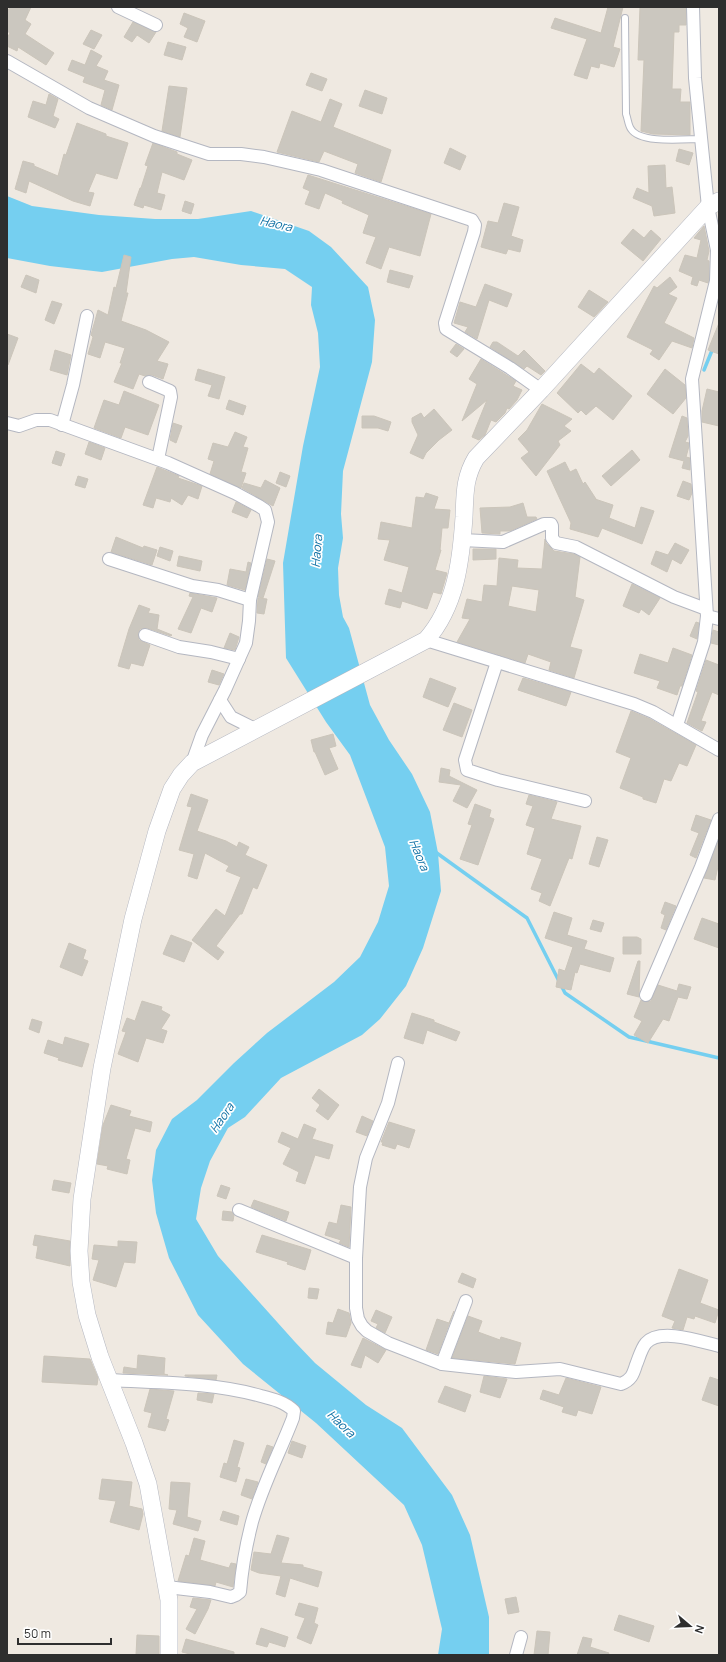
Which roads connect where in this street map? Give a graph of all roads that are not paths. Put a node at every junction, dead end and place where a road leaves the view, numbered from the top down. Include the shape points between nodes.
1 (118, 7) edge
2 (693, 7) edge
3 (626, 18) dead end
4 (156, 25) dead end
5 (7, 61) edge
6 (701, 139) junction
7 (713, 204) edge
8 (87, 316) dead end
9 (149, 382) dead end
10 (541, 390) junction
11 (7, 422) edge
12 (62, 425) junction
13 (158, 459) junction
14 (462, 540) junction
15 (109, 559) dead end
16 (250, 600) junction
17 (711, 615) edge
18 (144, 635) dead end
19 (426, 640) junction
20 (239, 659) junction
21 (497, 662) junction
22 (220, 700) junction
23 (677, 725) junction
24 (261, 727) junction
25 (719, 750) edge
26 (192, 763) junction
27 (585, 801) dead end
28 (719, 819) edge
29 (646, 995) dead end
30 (398, 1063) dead end
31 (239, 1210) dead end
32 (356, 1258) junction
33 (466, 1301) dead end
34 (719, 1346) edge
35 (442, 1364) junction
36 (109, 1380) junction
37 (166, 1587) junction
38 (521, 1637) dead end
39 (169, 1655) edge
40 (516, 1655) edge

1 - 4 street
2 - 6 street via 695,78
3 - 6 lane via 626,114 631,129 639,136 658,139
5 - 10 street via 89,108 154,136 209,154 264,157 322,170 472,220 475,225 474,232 445,322 446,329
6 - 7 street
7 - 10 street
7 - 17 street via 717,250 716,281 692,379
8 - 12 street via 73,386
9 - 13 street via 170,391 171,397
10 - 14 street via 476,458 469,469
11 - 12 street via 19,426 43,419
12 - 13 street
13 - 16 street via 235,493 265,510 268,522
14 - 17 street via 503,542 544,524 551,524 552,538 556,543 576,548 632,574
14 - 19 street via 452,594 444,615
15 - 16 street via 192,586 218,590
16 - 20 street via 248,634
17 - 23 street
18 - 20 street via 178,647
19 - 21 street
19 - 24 street
20 - 22 street
21 - 23 street via 634,704
21 - 27 street via 475,723 465,760 467,770
22 - 24 street via 231,717
22 - 26 street via 202,735
23 - 25 street
24 - 26 street
26 - 36 street via 172,789 144,874 102,1068 82,1199 79,1251 82,1282 87,1315
28 - 29 street
30 - 32 street via 388,1103 366,1158 360,1187
31 - 32 street
32 - 35 street via 356,1308 362,1326 388,1343
33 - 35 street
34 - 35 street via 674,1336 653,1338 647,1342 640,1354 632,1377 628,1382 621,1384 560,1369 516,1372
36 - 37 street via 148,1484
36 - 37 street via 186,1383 235,1389 282,1402 294,1412 253,1521 240,1592 231,1597
37 - 39 street via 169,1600
38 - 40 street

